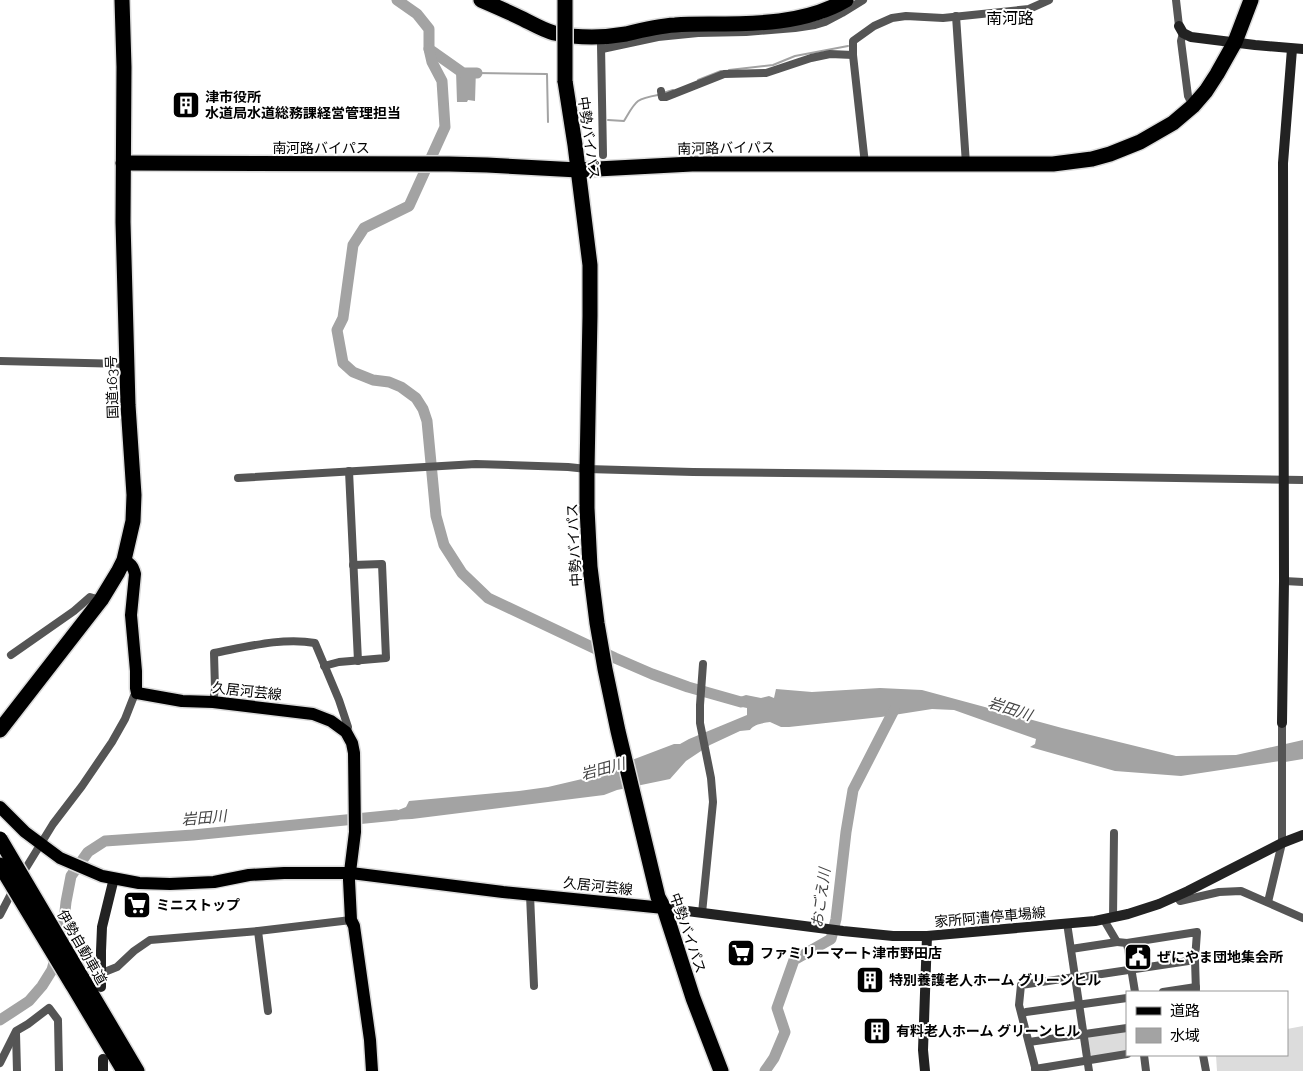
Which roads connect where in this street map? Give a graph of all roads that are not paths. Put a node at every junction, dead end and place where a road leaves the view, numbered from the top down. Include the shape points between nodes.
1 (122, 0) edge
2 (481, 0) edge
3 (565, 0) edge
4 (846, 0) edge
5 (863, 0) edge
6 (1049, 0) edge
7 (1176, 0) edge
8 (1251, 0) edge
9 (956, 16) junction
10 (1181, 30) junction
11 (1235, 42) junction
12 (601, 43) junction
13 (1292, 48) junction
14 (1303, 49) edge
15 (853, 55) junction
16 (661, 94) dead end
17 (1193, 106) junction
18 (604, 155) dead end
19 (123, 163) junction
20 (865, 164) junction
21 (966, 164) junction
22 (578, 170) junction
23 (0, 362) edge
24 (127, 364) junction
25 (587, 469) junction
26 (350, 471) junction
27 (238, 478) dead end
28 (1283, 480) junction
29 (1303, 480) edge
30 (124, 560) junction
31 (353, 565) junction
32 (1284, 582) junction
33 (1303, 582) edge
34 (102, 600) junction
35 (11, 655) dead end
36 (358, 661) junction
37 (703, 664) dead end
38 (324, 666) junction
39 (137, 694) junction
40 (213, 702) junction
41 (1282, 725) joint
42 (0, 730) edge
43 (346, 732) junction
44 (0, 807) edge
45 (1114, 834) dead end
46 (1303, 835) edge
47 (0, 839) edge
48 (1282, 844) junction
49 (43, 846) junction
50 (0, 865) edge
51 (351, 873) junction
52 (108, 877) junction
53 (530, 895) junction
54 (1177, 896) junction
55 (1268, 902) junction
56 (664, 908) junction
57 (702, 913) junction
58 (0, 915) edge
59 (1303, 918) edge
60 (1108, 919) junction
61 (351, 920) junction
62 (1067, 923) junction
63 (258, 930) junction
64 (927, 936) junction
65 (1117, 942) junction
66 (1127, 943) junction
67 (1071, 949) junction
68 (1195, 960) junction
69 (1131, 970) junction
70 (101, 971) junction
71 (1075, 978) junction
72 (77, 981) junction
73 (101, 986) dead end
74 (534, 986) dead end
75 (1196, 990) edge
76 (1135, 991) edge
77 (1180, 991) edge
78 (1126, 998) edge
79 (1079, 1005) junction
80 (268, 1011) dead end
81 (1022, 1014) junction
82 (1126, 1028) edge
83 (16, 1031) junction
84 (1084, 1034) junction
85 (1029, 1042) junction
86 (1126, 1054) edge
87 (1144, 1056) edge
88 (1203, 1056) edge
89 (103, 1059) dead end
90 (1088, 1060) junction
91 (0, 1063) edge
92 (1036, 1070) edge
93 (17, 1071) edge
94 (58, 1071) edge
95 (103, 1071) edge
96 (124, 1071) edge
97 (137, 1071) edge
98 (372, 1071) edge
99 (721, 1071) edge
100 (925, 1071) edge
101 (1089, 1071) edge
102 (1146, 1071) edge
103 (1206, 1071) edge

1 - 19 highway, 国道163号
2 - 12 highway via 541,28
3 - 22 highway, 中勢バイパス, bridge via 565,82
4 - 12 highway via 792,20 679,24 625,34
5 - 12 street via 825,22 795,28
6 - 9 street via 1029,8
7 - 10 street
8 - 11 highway, 南河路バイパス
9 - 15 street via 906,16 886,20 853,41
9 - 21 street
10 - 11 street via 1190,37
10 - 17 street via 1188,96
11 - 13 street
11 - 17 highway, 南河路バイパス via 1206,91
12 - 18 street
13 - 14 street
13 - 28 street via 1283,163
15 - 16 street via 811,58 766,73 724,74 688,89
15 - 20 street
17 - 21 highway, 南河路バイパス via 1140,142 1101,157 1053,164
19 - 22 highway, 南河路バイパス via 449,164
19 - 24 highway, 国道163号
20 - 21 highway, 南河路バイパス
20 - 22 highway, 南河路バイパス via 692,164
22 - 25 highway, 中勢バイパス via 590,265
23 - 24 street
24 - 30 highway, 国道163号 via 134,503
25 - 26 street via 476,464
25 - 28 street
25 - 56 highway, 中勢バイパス via 590,567 605,669 658,897
26 - 27 street
26 - 31 street
28 - 29 street
28 - 32 street
30 - 34 highway, 国道163号
30 - 39 main road via 134,568 135,574 131,615
31 - 36 street
31 - 36 street via 382,564 386,658
32 - 33 street
32 - 41 street
34 - 35 street via 90,597
34 - 42 highway, 国道163号
36 - 38 street
37 - 57 street via 700,727 713,802
38 - 40 street via 315,643 304,641 214,653
38 - 43 street via 348,727
39 - 40 main road, 久居河芸線
39 - 49 street via 107,751 64,808
40 - 43 main road, 久居河芸線 via 313,714
41 - 48 street
43 - 51 main road via 354,753 355,832
44 - 49 main road, 久居河芸線
45 - 60 street
46 - 48 street, 家所阿漕停車場線
47 - 72 highway, 伊勢自動車道, bridge
48 - 54 street, 家所阿漕停車場線
48 - 55 street
49 - 52 main road, 久居河芸線 via 70,863
49 - 58 street
50 - 72 highway, 伊勢自動車道, bridge
51 - 52 main road, 久居河芸線 via 249,875 214,882 170,884
51 - 53 main road, 久居河芸線
51 - 61 main road
52 - 70 street
53 - 56 main road, 久居河芸線
53 - 74 street
54 - 55 street via 1180,901 1219,892 1241,891
54 - 60 street, 家所阿漕停車場線 via 1144,910
55 - 59 street
56 - 57 street, 家所阿漕停車場線
56 - 99 highway, 中勢バイパス
57 - 64 street, 家所阿漕停車場線 via 843,931
60 - 62 street, 家所阿漕停車場線
60 - 65 street
61 - 63 street
61 - 98 main road
62 - 64 street, 家所阿漕停車場線
62 - 67 street
63 - 70 street via 150,940 117,967
63 - 80 street
64 - 100 street via 922,1050
65 - 66 street
65 - 67 street
66 - 68 street via 1197,932
66 - 69 street
67 - 71 street
68 - 69 street
68 - 75 street
69 - 71 street
69 - 76 street
70 - 73 street
71 - 79 street
71 - 81 street via 1021,985 1019,1005
72 - 96 highway, 伊勢自動車道
72 - 97 highway, 伊勢自動車道
75 - 77 street
78 - 79 street
79 - 81 street
79 - 84 street
81 - 85 street
82 - 84 street
83 - 91 street
83 - 93 street
83 - 94 street via 49,1008 58,1020
84 - 85 street
84 - 90 street
85 - 92 street
86 - 90 street
87 - 102 street
88 - 103 street
89 - 95 street
90 - 92 street
90 - 101 street

